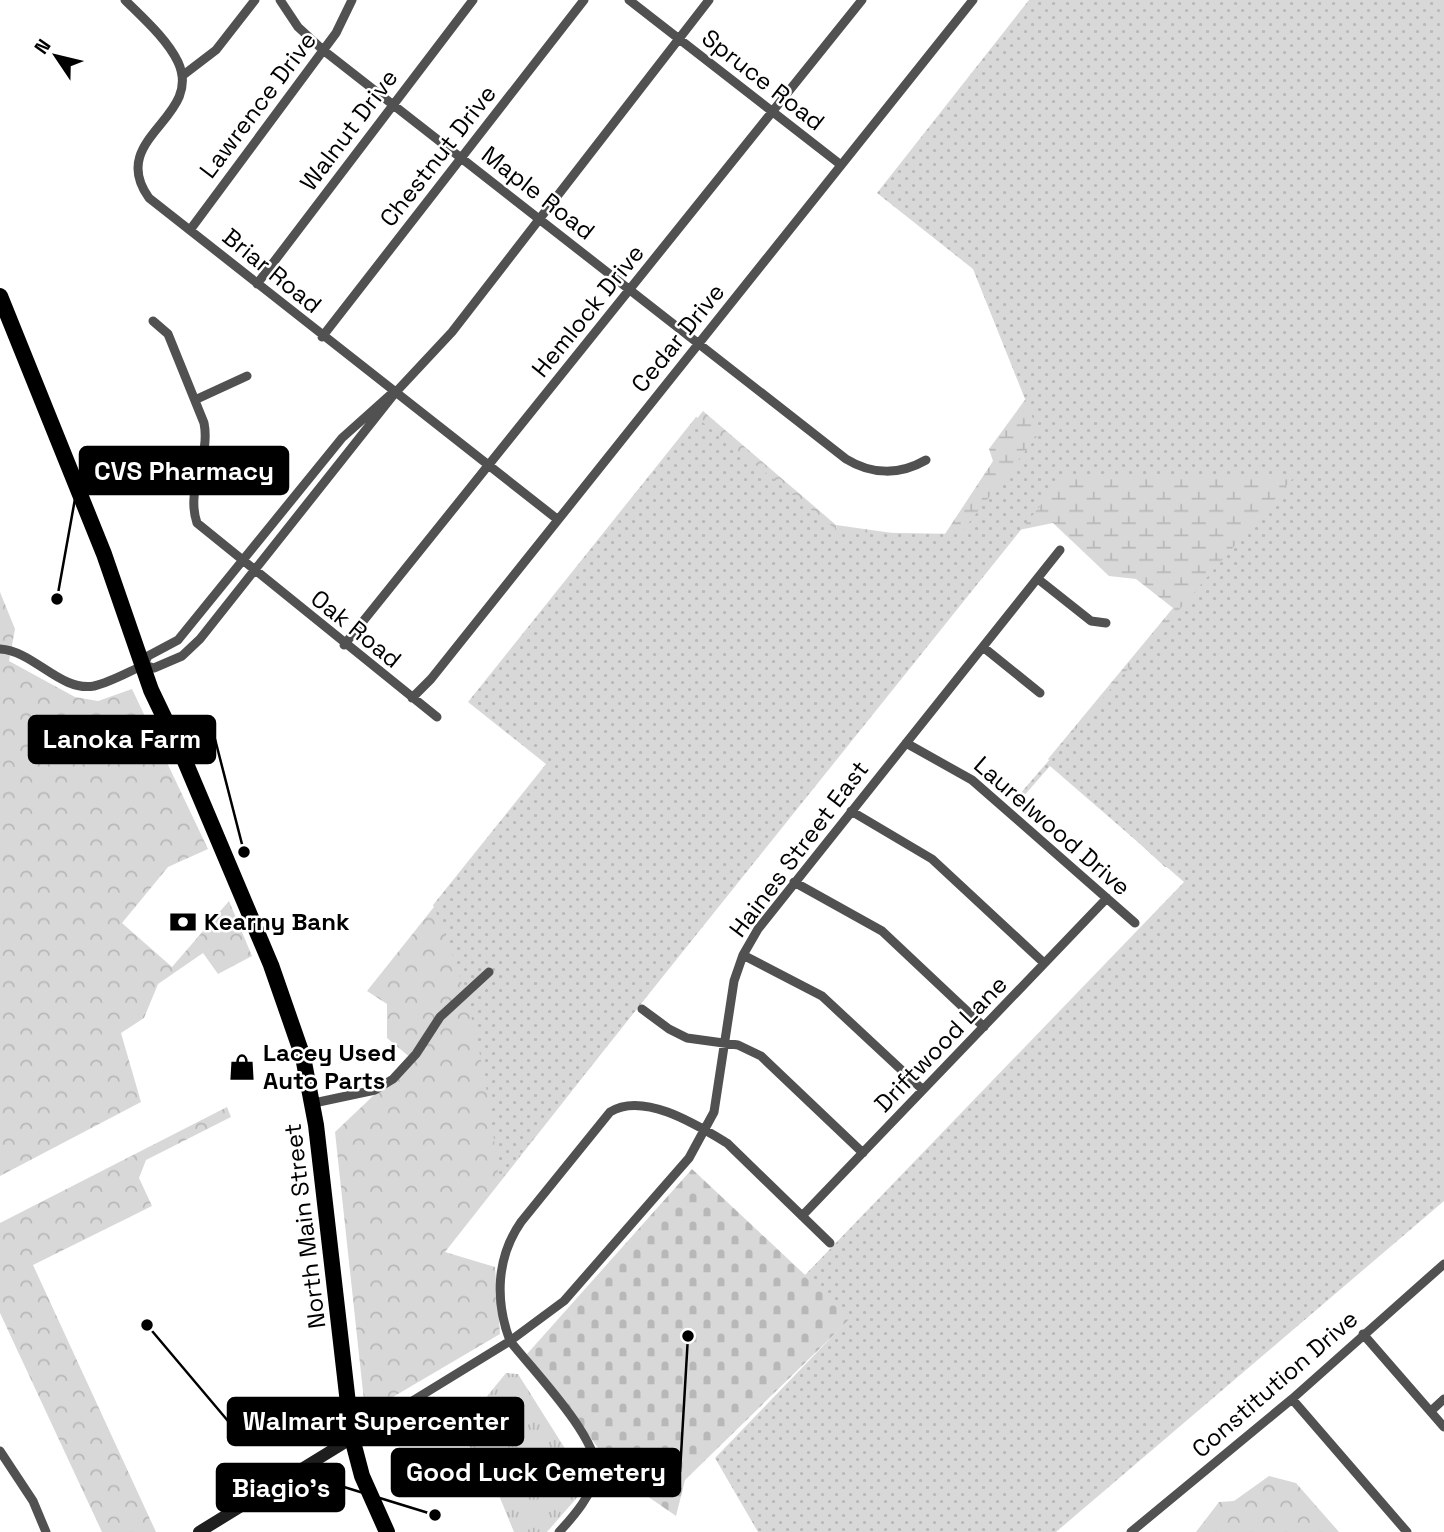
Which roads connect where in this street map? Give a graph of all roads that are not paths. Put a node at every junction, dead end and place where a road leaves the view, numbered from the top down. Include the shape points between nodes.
1 (125, 0) edge
2 (255, 0) edge
3 (281, 0) edge
4 (352, 0) edge
5 (473, 0) edge
6 (584, 0) edge
7 (629, 0) edge
8 (709, 0) edge
9 (862, 0) edge
10 (973, 0) edge
11 (136, 4) edge
12 (679, 39) junction
13 (323, 50) junction
14 (182, 76) junction
15 (392, 104) junction
16 (772, 111) junction
17 (461, 157) junction
18 (841, 165) junction
19 (539, 219) junction
20 (190, 230) junction
21 (257, 284) junction
22 (630, 289) junction
23 (0, 296) edge
24 (153, 321) dead end
25 (323, 337) junction
26 (699, 343) junction
27 (247, 376) dead end
28 (395, 393) junction
29 (197, 399) junction
30 (926, 460) dead end
31 (489, 467) junction
32 (557, 519) junction
33 (1060, 551) dead end
34 (242, 562) junction
35 (253, 571) junction
36 (1038, 579) junction
37 (209, 603) junction
38 (220, 612) junction
39 (1106, 623) dead end
40 (344, 645) junction
41 (983, 647) junction
42 (0, 649) edge
43 (144, 665) junction
44 (1040, 692) dead end
45 (412, 698) junction
46 (437, 717) dead end
47 (906, 743) junction
48 (851, 811) junction
49 (794, 882) junction
50 (1107, 898) junction
51 (1135, 923) dead end
52 (743, 955) junction
53 (1044, 963) junction
54 (489, 971) dead end
55 (642, 1009) dead end
56 (984, 1027) junction
57 (724, 1044) junction
58 (923, 1090) junction
59 (314, 1103) junction
60 (706, 1130) junction
61 (863, 1153) junction
62 (802, 1216) junction
63 (830, 1243) dead end
64 (1444, 1264) edge
65 (1363, 1334) junction
66 (510, 1341) junction
67 (1292, 1399) junction
68 (1444, 1399) edge
69 (1432, 1411) junction
70 (1444, 1427) edge
71 (352, 1438) junction
72 (0, 1451) edge
73 (46, 1532) edge
74 (199, 1532) edge
75 (387, 1532) edge
76 (559, 1532) edge
77 (1131, 1532) edge
78 (1406, 1532) edge

1 - 11 street
2 - 14 street via 216,50
3 - 13 street, Maple Road via 298,27
4 - 13 street, Lawrence Drive
5 - 15 street, Walnut Drive
6 - 17 street, Chestnut Drive
7 - 12 street, Spruce Road
8 - 12 street
9 - 16 street, Hemlock Drive
10 - 18 street, Cedar Drive
11 - 14 street via 178,62
12 - 16 street, Spruce Road
12 - 19 street
13 - 15 street, Maple Road
13 - 20 street, Lawrence Drive
14 - 20 street, Briar Road via 180,98 146,142 136,173 149,198
15 - 17 street, Maple Road
15 - 21 street, Walnut Drive
16 - 18 street, Spruce Road
16 - 22 street, Hemlock Drive
17 - 19 street, Maple Road
17 - 25 street, Chestnut Drive
18 - 26 street, Cedar Drive
19 - 22 street, Maple Road
19 - 28 street via 431,358
20 - 21 street, Briar Road
21 - 25 street, Briar Road
22 - 26 street, Maple Road
22 - 31 street, Hemlock Drive
23 - 43 highway, North Main Street
24 - 29 street via 168,334
25 - 28 street, Briar Road
26 - 30 street, Maple Road via 858,467 908,470
26 - 32 street, Cedar Drive
27 - 29 street
28 - 31 street, Briar Road
28 - 34 street via 351,428
28 - 35 street
29 - 34 street, Oak Road via 207,438 194,489 195,516 207,534
31 - 32 street, Briar Road
31 - 40 street, Hemlock Drive
32 - 45 street, Cedar Drive
33 - 36 street, Haines Street East
34 - 35 street, Oak Road
34 - 37 street
35 - 38 street
35 - 40 street, Oak Road
36 - 39 street via 1091,621
36 - 41 street, Haines Street East
37 - 38 street
37 - 43 street via 178,640 148,656
38 - 43 street via 182,656 154,668
40 - 45 street, Oak Road
41 - 44 street
41 - 47 street, Haines Street East
42 - 43 street via 18,652 83,686 103,683
43 - 59 highway, North Main Street via 150,690 271,965
45 - 46 street, Oak Road
47 - 48 street, Haines Street East
47 - 50 street, Laurelwood Drive via 972,780
48 - 49 street, Haines Street East
48 - 53 street via 932,859
49 - 52 street, Haines Street East
49 - 56 street via 882,931
50 - 51 street, Laurelwood Drive
50 - 53 street, Driftwood Lane
52 - 57 street, Haines Street East
52 - 58 street via 822,996
53 - 56 street, Driftwood Lane
54 - 59 street via 440,1017 393,1079 375,1090
55 - 57 street via 687,1038
56 - 58 street, Driftwood Lane
57 - 60 street, Haines Street East via 719,1091
57 - 61 street via 761,1055
58 - 61 street, Driftwood Lane
59 - 71 highway, North Main Street
60 - 62 street via 727,1143
60 - 66 street, Haines Street East via 689,1158 564,1301
60 - 66 street via 640,1105 624,1105 610,1112 521,1222 505,1250 499,1279
61 - 62 street, Driftwood Lane
62 - 63 street
64 - 65 street, Constitution Drive
65 - 67 street, Constitution Drive
65 - 69 street
66 - 71 street, Haines Street East
66 - 76 street via 588,1441 596,1465 588,1492
67 - 77 street, Constitution Drive
67 - 78 street
68 - 69 street
69 - 70 street
71 - 74 street
71 - 75 highway, North Main Street via 362,1476
72 - 73 street via 33,1502

